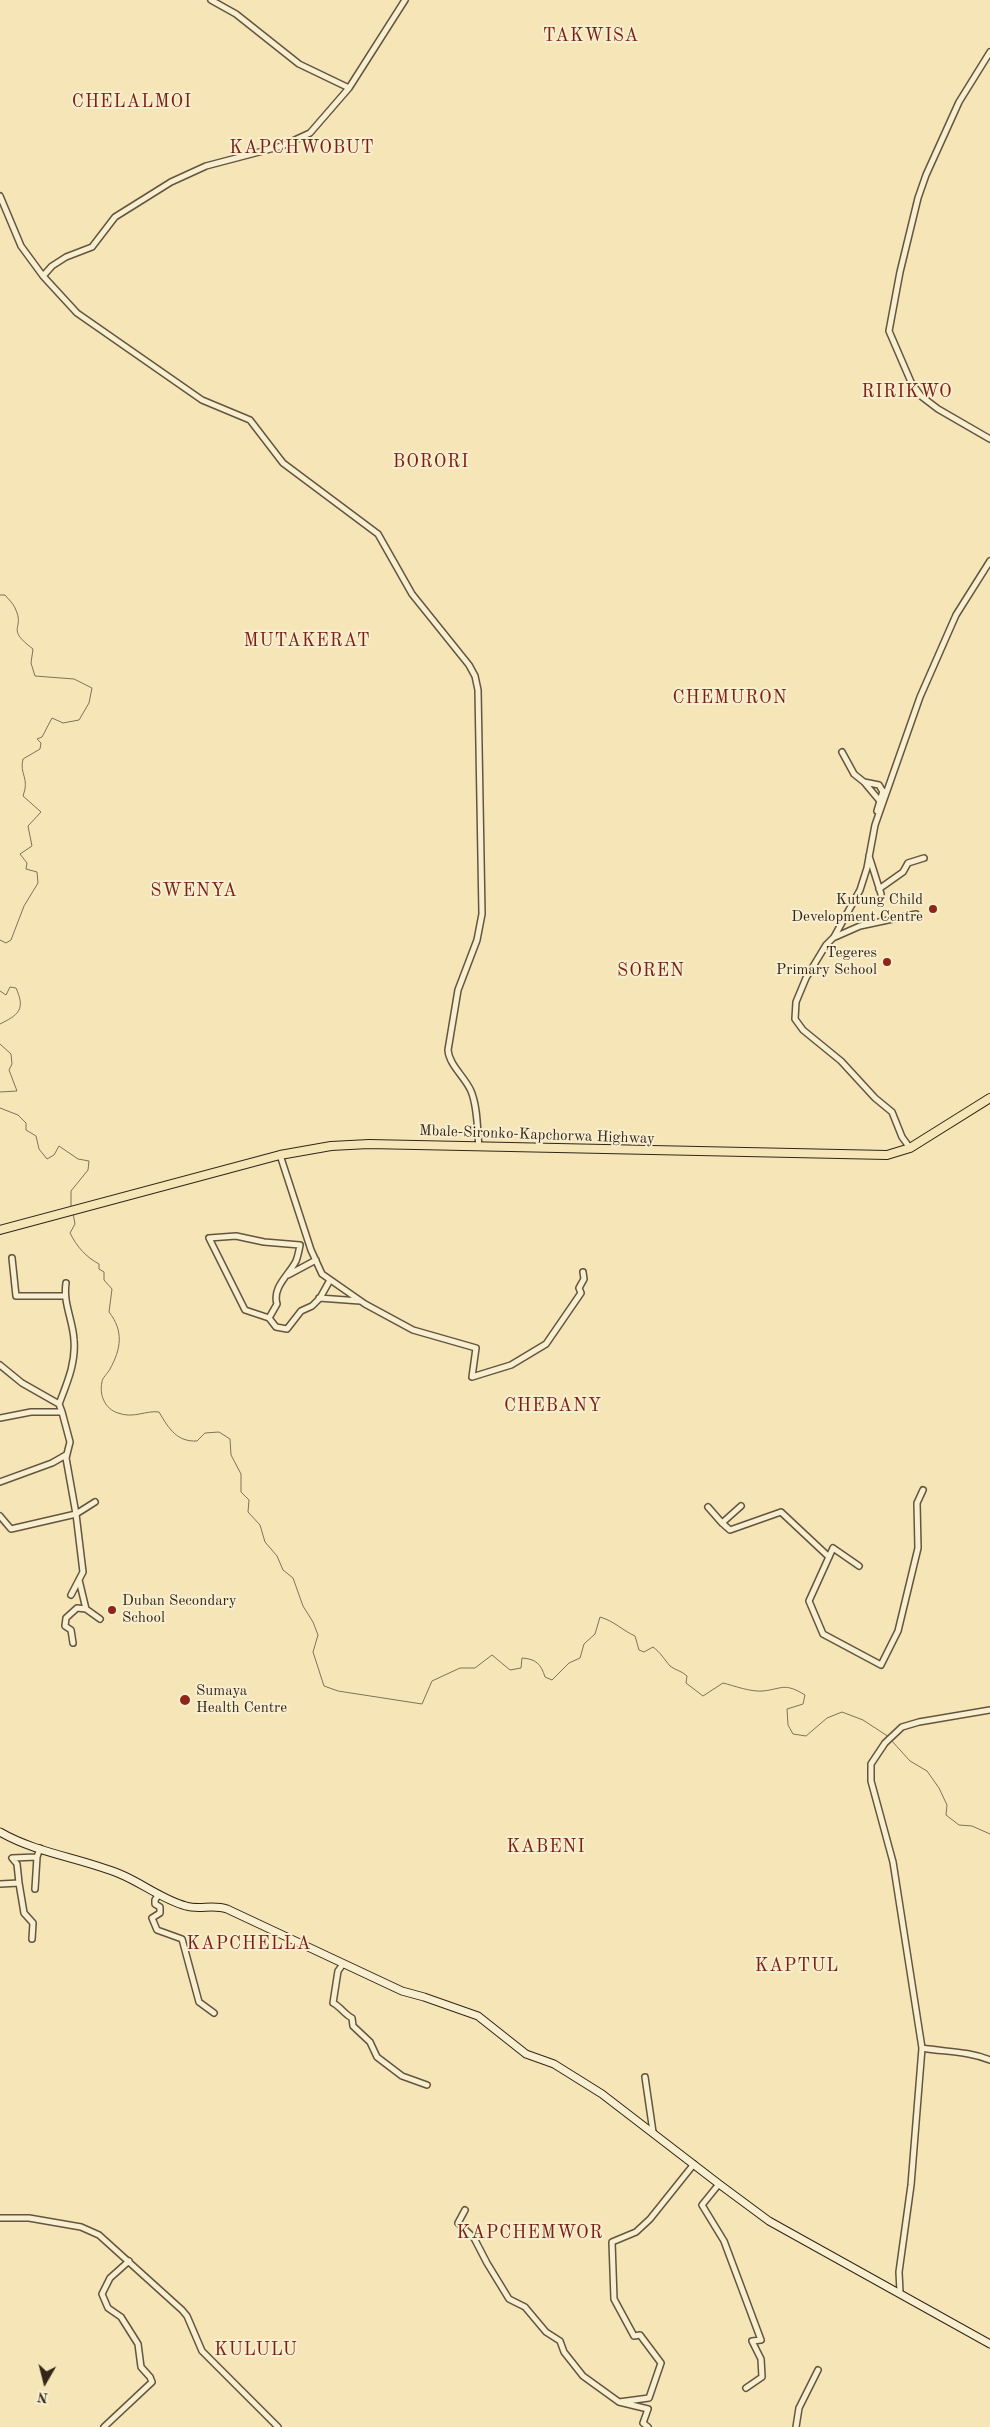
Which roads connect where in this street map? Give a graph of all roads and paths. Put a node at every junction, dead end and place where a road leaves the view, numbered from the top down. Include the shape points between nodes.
1 (211, 0) edge
2 (405, 0) edge
3 (990, 52) edge
4 (349, 88) junction
5 (0, 196) edge
6 (43, 276) junction
7 (990, 439) edge
8 (990, 561) edge
9 (842, 752) dead end
10 (897, 761) junction
11 (864, 782) junction
12 (883, 792) junction
13 (879, 800) junction
14 (869, 855) junction
15 (924, 858) dead end
16 (916, 914) dead end
17 (834, 937) junction
18 (990, 1098) edge
19 (479, 1146) junction
20 (910, 1148) junction
21 (280, 1155) junction
22 (0, 1230) edge
23 (12, 1258) dead end
24 (316, 1260) junction
25 (583, 1272) dead end
26 (288, 1275) junction
27 (330, 1280) junction
28 (66, 1283) dead end
29 (64, 1296) junction
30 (319, 1298) junction
31 (360, 1301) junction
32 (269, 1318) junction
33 (0, 1365) edge
34 (59, 1404) junction
35 (62, 1412) junction
36 (0, 1418) edge
37 (66, 1456) junction
38 (0, 1482) edge
39 (924, 1490) dead end
40 (95, 1502) dead end
41 (708, 1506) dead end
42 (741, 1506) dead end
43 (76, 1514) junction
44 (0, 1516) edge
45 (722, 1524) junction
46 (829, 1557) junction
47 (859, 1566) dead end
48 (79, 1580) junction
49 (71, 1595) dead end
50 (86, 1609) junction
51 (100, 1619) dead end
52 (73, 1643) dead end
53 (990, 1710) edge
54 (0, 1832) edge
55 (40, 1848) junction
56 (37, 1857) junction
57 (19, 1883) junction
58 (0, 1884) edge
59 (34, 1889) dead end
60 (159, 1894) junction
61 (32, 1939) dead end
62 (342, 1964) junction
63 (214, 2013) dead end
64 (922, 2048) junction
65 (990, 2060) edge
66 (645, 2077) dead end
67 (427, 2085) dead end
68 (653, 2132) junction
69 (694, 2164) junction
70 (719, 2184) junction
71 (465, 2210) dead end
72 (0, 2218) edge
73 (129, 2262) junction
74 (900, 2292) junction
75 (990, 2344) edge
76 (818, 2370) dead end
77 (746, 2388) dead end
78 (619, 2402) junction
79 (104, 2427) edge
80 (278, 2427) edge
81 (648, 2427) edge
82 (796, 2427) edge

1 - 4 street via 236,14 299,64
2 - 4 street
3 - 7 street via 951,117 923,183 889,331 910,382 921,396
4 - 6 street via 302,139 206,166 171,182 115,217 92,246 66,257
5 - 6 street via 22,246
6 - 19 street via 77,313 132,352 202,400 250,420 283,463 372,529 383,542 412,594 473,671 478,690 482,914 458,990 448,1053 472,1092
8 - 10 street via 956,615 920,697
9 - 11 street via 854,774
10 - 12 street
10 - 14 street via 875,825
11 - 12 street via 879,785
11 - 13 street
12 - 13 street
13 - 14 street
14 - 15 street via 880,892 903,872 908,863
14 - 17 street via 860,890
16 - 17 street via 860,926
17 - 20 street via 801,987 795,1019 892,1112
18 - 20 main road, Mbale-Sironko-Kapchorwa Highway
19 - 20 main road, Mbale-Sironko-Kapchorwa Highway via 861,1155 887,1155
19 - 21 main road, Mbale-Sironko-Kapchorwa Highway via 369,1144 332,1146
21 - 22 main road, Mbale-Sironko-Kapchorwa Highway
21 - 24 street
23 - 29 street via 16,1296
24 - 26 street
24 - 27 street via 322,1274
25 - 31 street via 581,1293 546,1344 511,1365 472,1377 476,1348 413,1330
26 - 32 street via 281,1282 275,1298 277,1304
26 - 32 street via 300,1245 236,1236 209,1238 245,1310
27 - 30 street
27 - 31 street
28 - 29 street
29 - 34 street via 74,1340 74,1358
30 - 31 street
30 - 32 street via 301,1311 287,1328 276,1327
33 - 34 street via 22,1383
34 - 35 street
35 - 36 street via 31,1412
35 - 37 street via 70,1442
37 - 38 street
37 - 43 street
39 - 46 street via 917,1503 918,1548 898,1631 880,1665 824,1634 810,1601
40 - 43 street
41 - 45 street
42 - 45 street
43 - 44 street via 11,1529
43 - 48 street via 83,1572
45 - 46 street via 730,1530 781,1512
46 - 47 street via 833,1548
48 - 49 street
48 - 50 street
50 - 51 street
50 - 52 street via 77,1608 66,1618 64,1626 71,1630
53 - 64 street via 919,1722 897,1730 871,1764 871,1781 893,1862
54 - 55 street
55 - 56 street
55 - 60 street via 119,1874
56 - 57 street via 12,1858 17,1864
56 - 59 street
57 - 58 street
57 - 61 street via 24,1913 33,1922
60 - 62 street via 187,1907 218,1906 227,1909
60 - 63 street via 154,1900 160,1913 152,1918 157,1930 182,1939 199,2002
62 - 67 street via 333,2003 352,2018 353,2026 370,2042 377,2057 402,2076
62 - 68 street via 402,1991 478,2016 526,2054 554,2064
64 - 65 street via 971,2053
64 - 74 street via 911,2185 899,2272
66 - 68 street
68 - 69 street
69 - 70 street
69 - 78 street via 650,2219 636,2232 612,2242 614,2299 634,2336 640,2335 661,2363 649,2398
70 - 74 street via 787,2231
70 - 77 street via 702,2205 724,2241 761,2340 752,2341 761,2359 762,2377
71 - 78 street via 458,2222 474,2238 509,2299 525,2307 546,2332 560,2341 564,2352 583,2376
72 - 73 street via 30,2218 81,2227 99,2235
73 - 79 street via 110,2278 102,2294 108,2308 121,2317 138,2344 141,2367 152,2382
73 - 80 street via 182,2310 202,2351
74 - 75 street
76 - 82 street via 800,2408
78 - 81 street via 648,2408 643,2423

